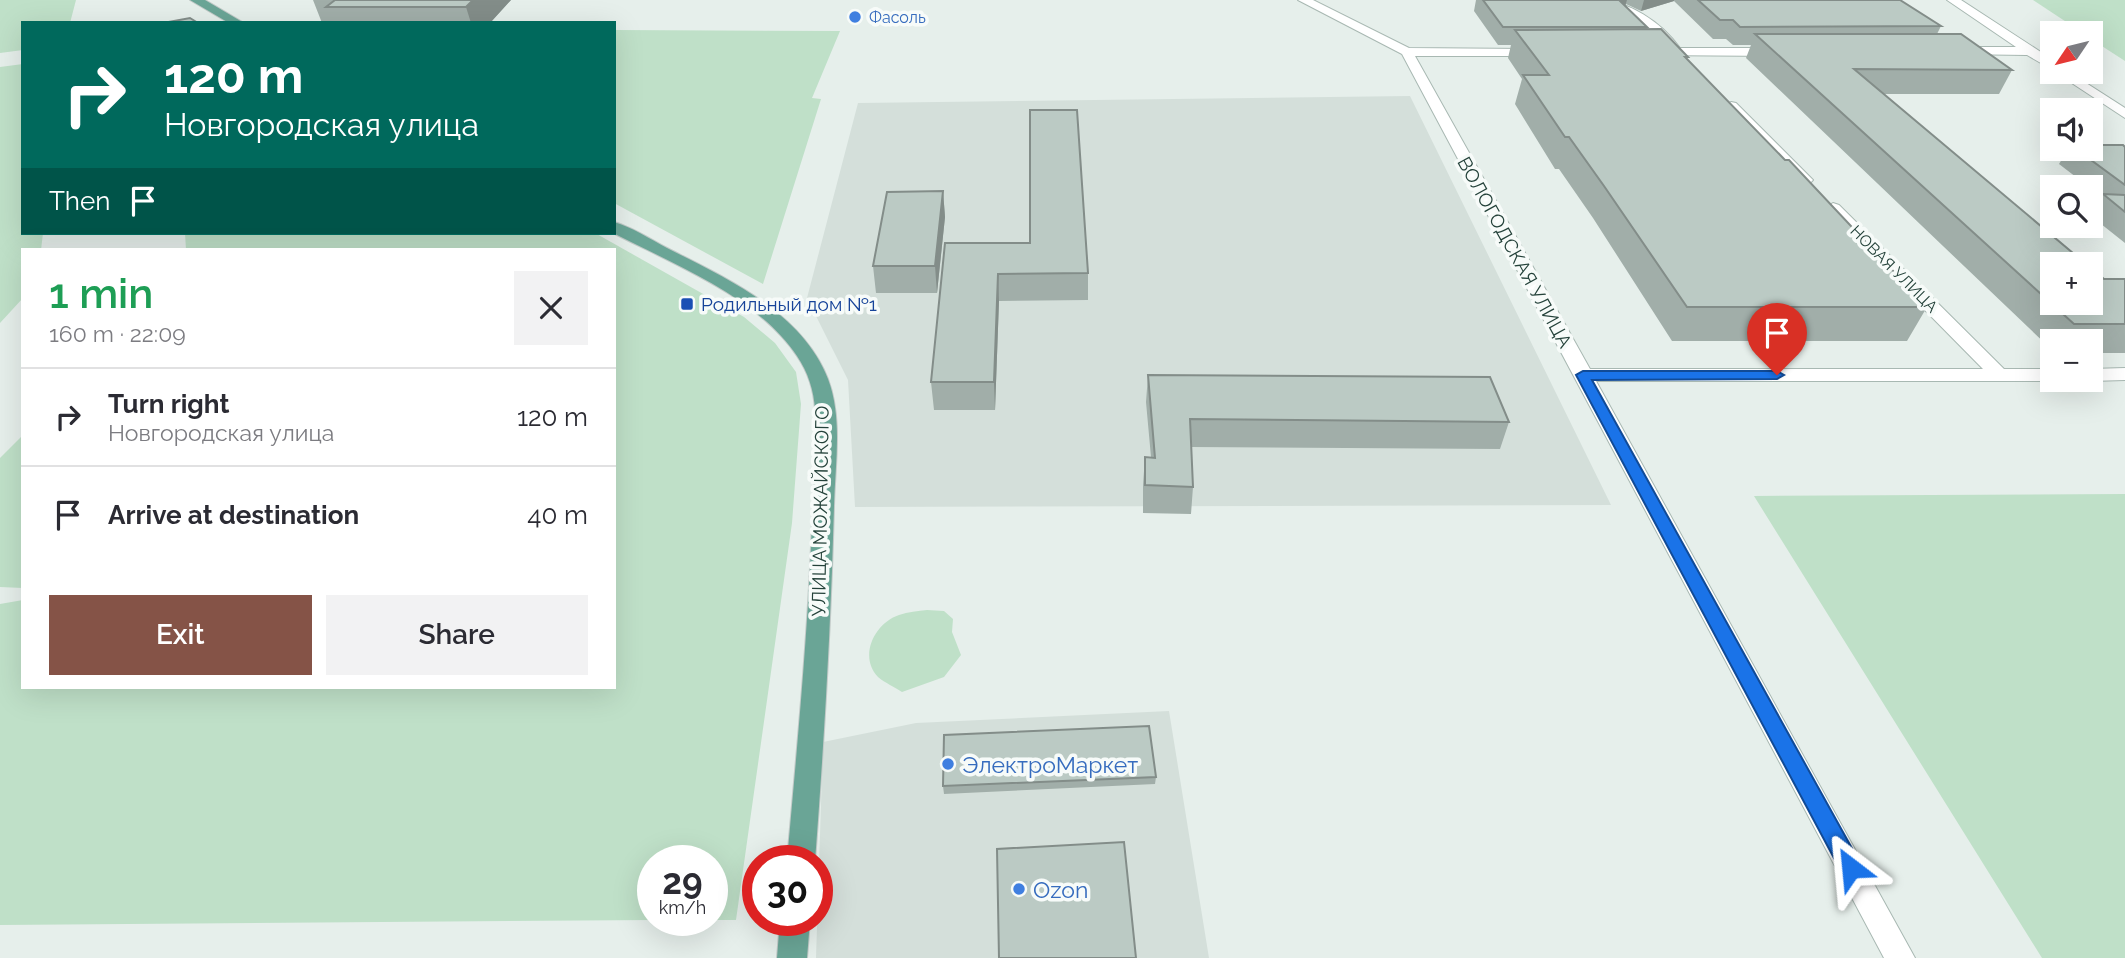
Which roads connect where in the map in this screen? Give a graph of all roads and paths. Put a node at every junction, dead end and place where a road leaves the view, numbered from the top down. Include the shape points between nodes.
1 (196, 0) edge
2 (1304, 0) edge
3 (1601, 0) edge
4 (1953, 0) edge
5 (234, 21) edge
6 (1949, 51) edge
7 (2030, 51) junction
8 (1407, 52) junction
9 (1554, 52) edge
10 (1636, 52) edge
11 (1677, 52) junction
12 (1786, 52) edge
13 (2040, 58) edge
14 (1697, 71) edge
15 (2079, 84) edge
16 (1716, 91) edge
17 (2125, 114) edge
18 (616, 228) edge
19 (2103, 374) edge
20 (2125, 374) edge
21 (1583, 375) junction
22 (1999, 375) junction
23 (2040, 375) edge
24 (802, 845) edge
25 (794, 936) edge
26 (792, 958) edge
27 (1900, 958) edge

1 - 5 main road
2 - 8 street
3 - 11 street via 1645,19
4 - 7 street
6 - 7 street
7 - 13 street
8 - 9 street
8 - 21 street, ВОЛОГОДСКАЯ УЛИЦА
10 - 11 street
11 - 12 street
11 - 14 street
15 - 17 street
16 - 22 street, НОВАЯ УЛИЦА
18 - 24 main road, УЛИЦА МОЖАЙСКОГО via 761,310 801,348 824,397 822,550
19 - 20 street
21 - 22 street
21 - 27 street, ВОЛОГОДСКАЯ УЛИЦА
22 - 23 street
25 - 26 main road

